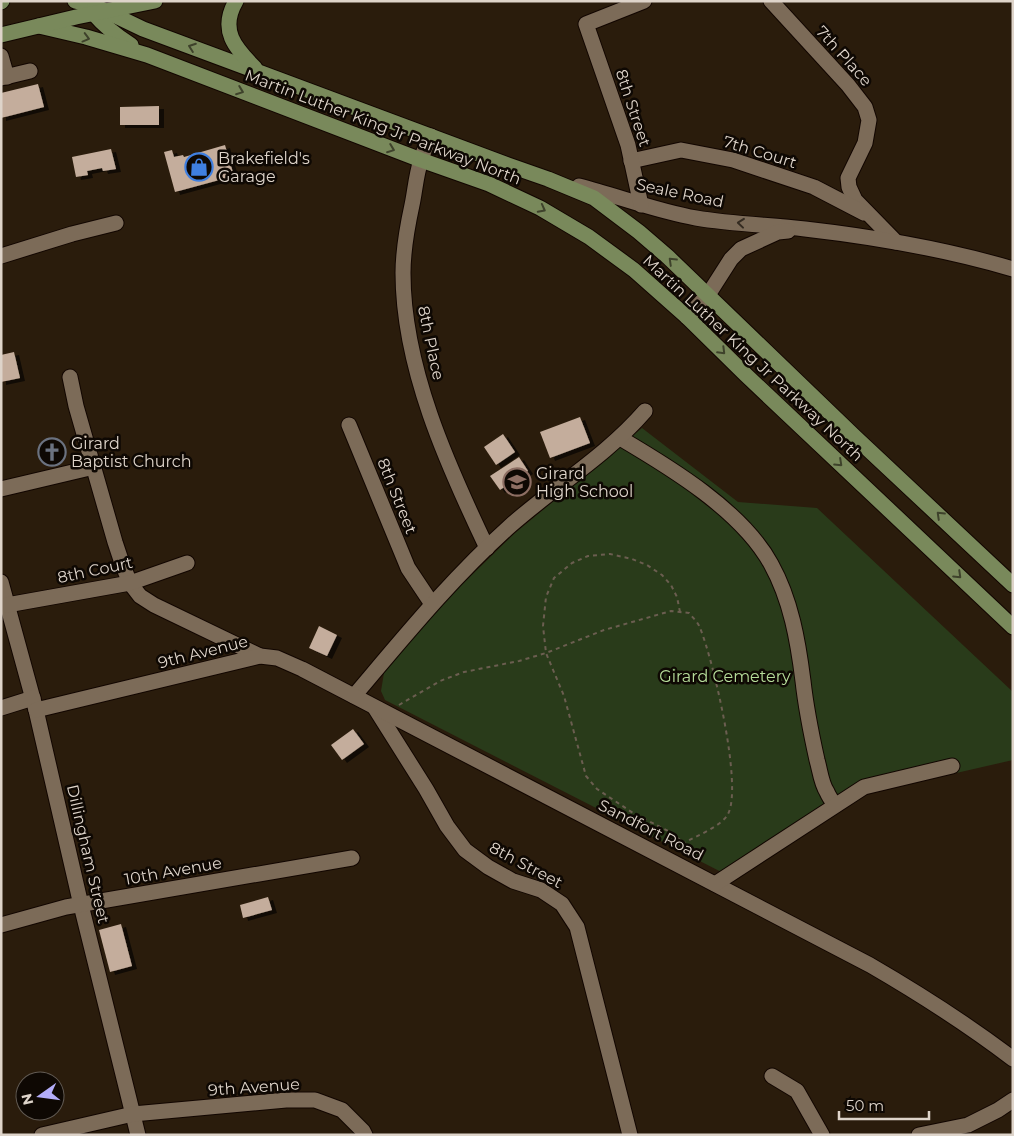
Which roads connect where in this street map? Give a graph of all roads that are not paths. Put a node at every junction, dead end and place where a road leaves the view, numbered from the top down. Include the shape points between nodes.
1 (76, 1) edge
2 (155, 1) edge
3 (236, 1) edge
4 (644, 1) edge
5 (771, 1) edge
6 (99, 8) edge
7 (39, 26) junction
8 (1, 34) edge
9 (1, 56) edge
10 (147, 56) junction
11 (30, 71) dead end
12 (258, 71) junction
13 (4, 77) edge
14 (273, 77) junction
15 (264, 100) junction
16 (431, 136) junction
17 (421, 160) junction
18 (632, 161) junction
19 (548, 179) junction
20 (641, 205) junction
21 (872, 217) junction
22 (116, 223) dead end
23 (807, 230) junction
24 (896, 242) junction
25 (1, 256) edge
26 (1013, 269) edge
27 (708, 295) junction
28 (688, 317) junction
29 (70, 377) dead end
30 (646, 411) dead end
31 (349, 425) dead end
32 (620, 438) junction
33 (94, 467) junction
34 (1, 489) edge
35 (486, 548) junction
36 (187, 563) dead end
37 (1, 582) edge
38 (130, 583) junction
39 (1013, 585) edge
40 (432, 604) junction
41 (7, 605) junction
42 (1013, 627) edge
43 (260, 656) junction
44 (354, 696) junction
45 (35, 704) junction
46 (1, 708) edge
47 (380, 710) junction
48 (952, 766) dead end
49 (835, 805) junction
50 (352, 858) dead end
51 (715, 884) junction
52 (81, 905) junction
53 (1, 925) edge
54 (1013, 1059) edge
55 (772, 1076) dead end
56 (1013, 1100) edge
57 (133, 1114) junction
58 (971, 1130) edge
59 (42, 1135) edge
60 (138, 1135) edge
61 (364, 1135) edge
62 (630, 1135) edge
63 (822, 1135) edge
64 (919, 1135) edge

1 - 6 main road, Martin Luther King Jr Parkway North
2 - 6 main road
3 - 12 main road via 229,13 228,31 240,53
4 - 18 street, 8th Street via 586,24
5 - 21 street, 7th Place via 865,107 869,120 865,143 848,178 856,200
6 - 7 main road
6 - 10 main road via 115,35
12 -> 6 main road, Martin Luther King Jr Parkway North via 143,29
7 - 8 main road
7 -> 10 main road, Martin Luther King Jr Parkway North
9 - 13 street
10 -> 15 main road, Martin Luther King Jr Parkway North
11 - 13 street
12 - 14 main road, Martin Luther King Jr Parkway North
14 - 15 main road
14 - 16 main road, Martin Luther King Jr Parkway North
15 -> 17 main road, Martin Luther King Jr Parkway North
16 - 17 street, 8th Place
16 - 19 main road, Martin Luther King Jr Parkway North
17 -> 28 main road, Martin Luther King Jr Parkway North via 489,184 564,222 634,270
17 - 35 street, 8th Place via 404,244 403,291 407,328 439,438
18 - 20 street, 8th Street
18 - 21 street, 7th Court via 681,150 733,160 814,188
19 - 20 street, Seale Road
27 -> 19 main road, Martin Luther King Jr Parkway North via 639,232 594,198
23 -> 20 street, Seale Road via 696,218
21 - 24 street, 7th Place
22 - 25 street
23 - 24 street, Seale Road
23 - 27 street, Seale Road via 778,232 741,249
24 - 26 street, Seale Road
27 - 28 street, Seale Road
39 -> 27 main road, Martin Luther King Jr Parkway North
28 -> 42 main road, Martin Luther King Jr Parkway North
29 - 33 street
30 - 32 street
31 - 40 street, 8th Street via 408,568
32 - 35 street
32 - 49 street via 713,500 750,535 770,563 796,634 807,716 821,777
33 - 34 street
33 - 38 street
35 - 40 street
36 - 38 street, 8th Court
37 - 41 street, Dillingham Street
38 - 41 street, 8th Court
38 - 43 street, 9th Avenue via 140,596 154,605
40 - 44 street
41 - 45 street, Dillingham Street
43 - 44 street, Sandfort Road via 294,665
43 - 45 street, 9th Avenue
44 - 47 street, Sandfort Road
45 - 46 street, 9th Avenue
45 - 52 street, Dillingham Street
47 - 51 street, Sandfort Road
47 - 62 street, 8th Street via 447,826 465,850 513,881 540,890 562,904 577,927
48 - 49 street via 864,787
49 - 51 street
50 - 52 street, 10th Avenue
51 - 54 street, Sandfort Road via 918,993
52 - 53 street, 10th Avenue
52 - 57 street, Dillingham Street
55 - 63 street via 797,1091
56 - 58 street
57 - 59 street, 9th Avenue
57 - 60 street, Dillingham Street
57 - 61 street, 9th Avenue via 315,1100 342,1110
58 - 64 street

